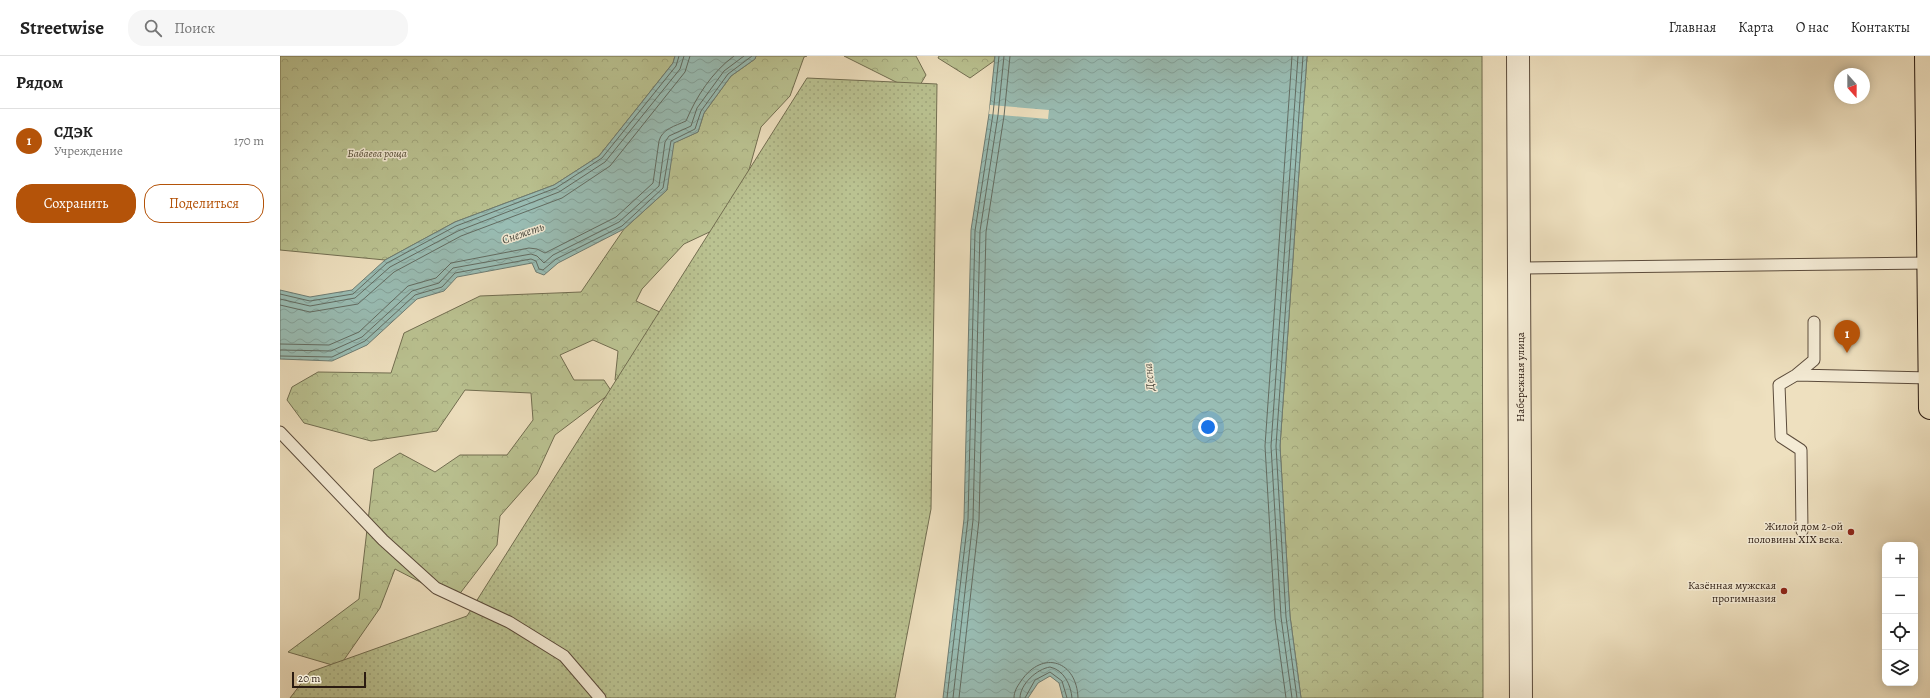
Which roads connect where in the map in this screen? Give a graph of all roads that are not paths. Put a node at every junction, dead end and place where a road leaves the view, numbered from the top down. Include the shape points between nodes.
1 (1518, 56) edge
2 (1926, 56) edge
3 (1929, 263) junction
4 (1519, 268) junction
5 (1814, 322) dead end
6 (1796, 375) junction
7 (1930, 378) edge
8 (1930, 391) edge
9 (1930, 408) edge
10 (280, 432) edge
11 (1802, 532) dead end
12 (600, 698) edge
13 (1521, 698) edge

1 - 4 street, Набережная улица
2 - 3 main road
3 - 4 lane
3 - 7 main road
4 - 13 street, Набережная улица
5 - 6 lane via 1814,360
6 - 7 lane
6 - 11 lane via 1779,385 1782,438 1801,450
7 - 8 main road
8 - 9 main road
10 - 12 lane via 383,540 436,588 509,622 564,656

